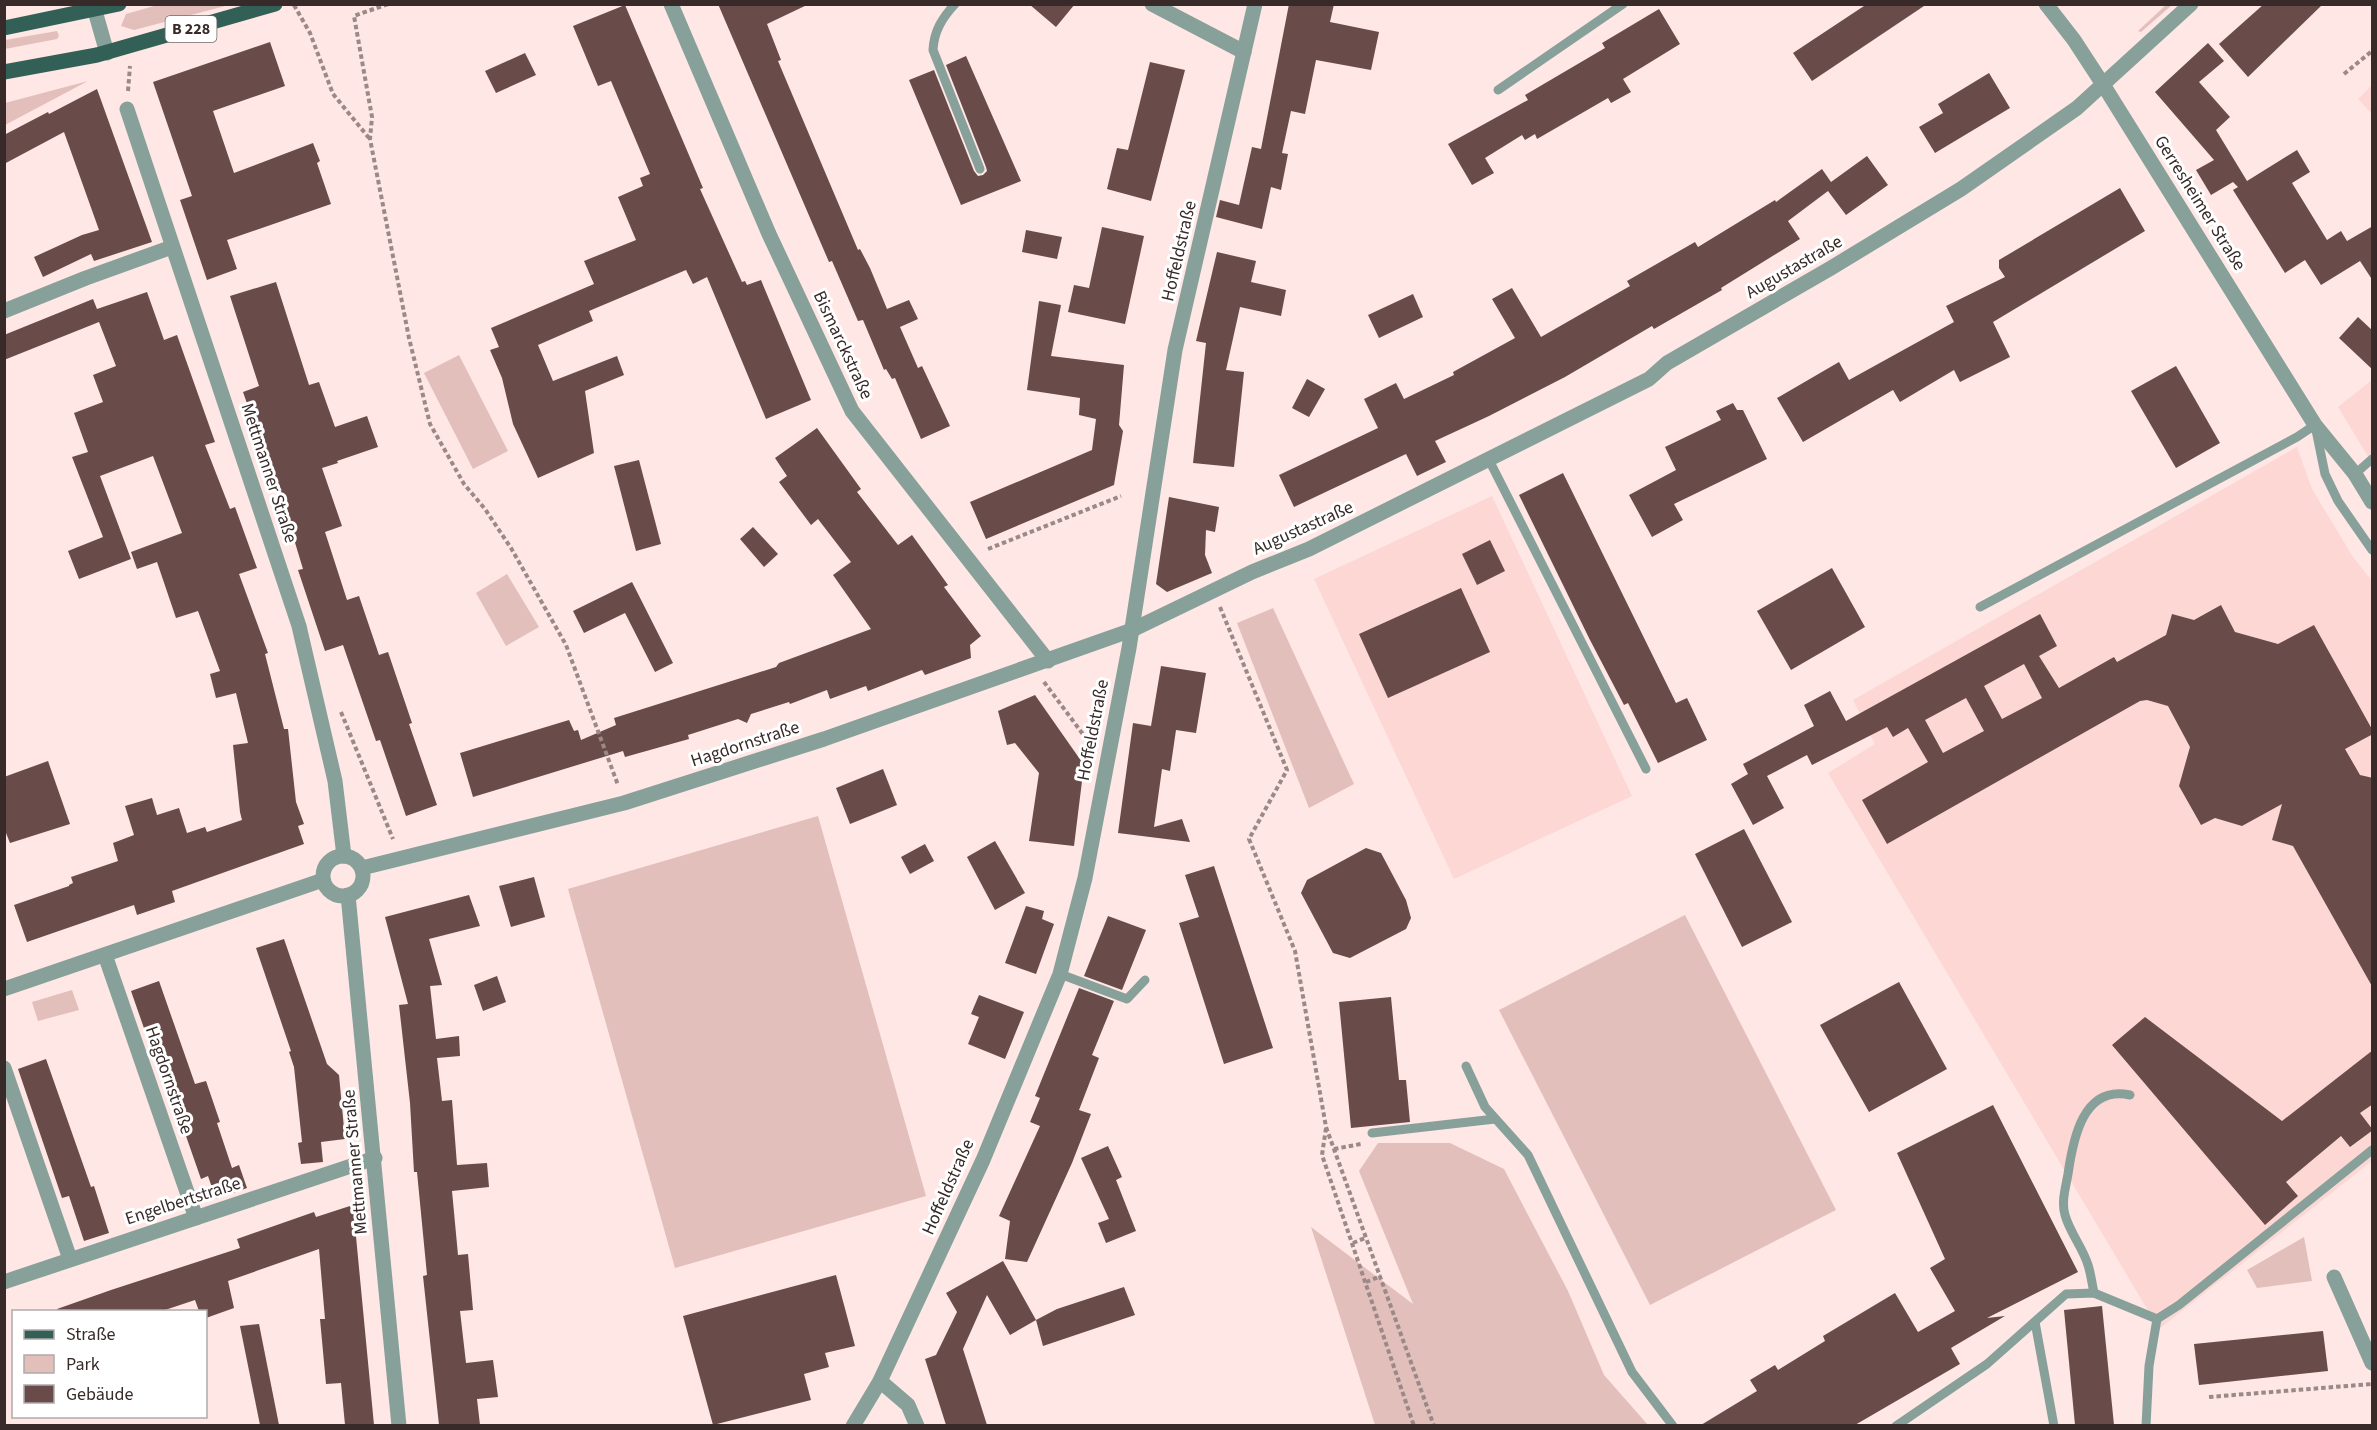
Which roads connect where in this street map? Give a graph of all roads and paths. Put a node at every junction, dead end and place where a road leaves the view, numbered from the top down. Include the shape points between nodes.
1 (119, 4) edge
2 (275, 4) edge
3 (294, 4) edge
4 (388, 4) edge
5 (671, 4) edge
6 (955, 4) edge
7 (1152, 4) edge
8 (1255, 4) edge
9 (1623, 4) edge
10 (2046, 4) edge
11 (2191, 4) edge
12 (94, 8) edge
13 (4, 28) edge
14 (2373, 51) edge
15 (1244, 52) junction
16 (107, 53) junction
17 (130, 62) dead end
18 (4, 72) edge
19 (2344, 74) dead end
20 (2104, 86) junction
21 (1498, 90) dead end
22 (127, 109) joint
23 (370, 139) junction
24 (980, 169) dead end
25 (172, 247) junction
26 (4, 311) edge
27 (2314, 425) junction
28 (2373, 459) edge
29 (1489, 460) junction
30 (2355, 474) junction
31 (1121, 496) dead end
32 (2373, 502) edge
33 (988, 549) dead end
34 (2373, 550) edge
35 (1980, 607) dead end
36 (1222, 612) dead end
37 (1132, 630) junction
38 (1048, 661) junction
39 (1032, 667) junction
40 (341, 711) dead end
41 (1106, 765) junction
42 (1646, 769) dead end
43 (617, 780) dead end
44 (393, 838) dead end
45 (344, 856) junction
46 (362, 868) junction
47 (323, 879) junction
48 (348, 895) junction
49 (105, 954) junction
50 (1059, 974) junction
51 (1145, 980) dead end
52 (4, 989) edge
53 (1466, 1066) dead end
54 (4, 1068) edge
55 (2130, 1095) dead end
56 (1496, 1119) junction
57 (1326, 1127) junction
58 (1372, 1133) joint
59 (1334, 1149) junction
60 (2373, 1150) edge
61 (375, 1158) junction
62 (196, 1218) junction
63 (1365, 1238) junction
64 (1353, 1243) junction
65 (70, 1259) junction
66 (1381, 1276) junction
67 (2334, 1277) dead end
68 (4, 1282) edge
69 (1366, 1282) junction
70 (2094, 1293) junction
71 (2157, 1319) junction
72 (2035, 1322) junction
73 (2373, 1363) edge
74 (880, 1382) junction
75 (2373, 1384) edge
76 (2209, 1397) dead end
77 (399, 1425) edge
78 (853, 1425) edge
79 (917, 1425) edge
80 (1414, 1425) edge
81 (1434, 1425) edge
82 (1673, 1425) edge
83 (1896, 1425) edge
84 (2054, 1425) edge
85 (2146, 1425) edge

1 - 12 main road
2 - 16 main road, B 228
3 - 23 path via 310,33 333,94
4 - 23 path via 354,16 372,117
5 - 38 street, Bismarckstraße via 769,234 852,411
6 - 24 lane via 942,18 933,50
7 - 15 street
8 - 15 street, Hoffeldstraße
9 - 21 lane
10 - 20 street, Gerresheimer Straße
11 - 20 street, Augustastraße
12 - 13 main road
12 - 16 street
14 - 19 path
15 - 37 street, Hoffeldstraße via 1175,350
16 - 18 main road, B 228
17 - 22 path
20 - 27 street, Gerresheimer Straße
20 - 29 street, Augustastraße via 1961,189 1667,363 1649,379
22 - 25 street, Mettmanner Straße
23 - 43 path via 430,424 464,484 511,548 566,645
25 - 26 street
25 - 45 street, Mettmanner Straße via 299,626 335,780
27 - 30 street, Gerresheimer Straße
27 - 34 lane, Gerresheimer Straße via 2325,474 2338,501
27 - 35 lane
28 - 30 lane
29 - 37 street, Augustastraße
29 - 42 lane
30 - 32 street, Gerresheimer Straße
31 - 33 path
36 - 57 path via 1287,770 1249,838 1295,951
37 - 38 street, Hagdornstraße
37 - 41 street, Hoffeldstraße
38 - 39 street, Hagdornstraße
39 - 41 path
39 - 46 street, Hagdornstraße via 624,803
40 - 44 path
41 - 50 street, Hoffeldstraße via 1085,878
45 - 46 street via 351,857
45 - 47 street via 328,862
46 - 48 street via 361,885
47 - 48 street via 335,894
47 - 49 street
48 - 61 street, Mettmanner Straße
49 - 52 street
49 - 62 street, Hagdornstraße
50 - 51 lane via 1127,999
50 - 74 street, Hoffeldstraße via 983,1160
53 - 56 lane via 1485,1107
54 - 65 street
55 - 70 lane via 2107,1095 2085,1112 2070,1158 2065,1216 2088,1264
56 - 58 lane
56 - 82 lane via 1528,1155 1632,1372
57 - 59 path
57 - 64 path via 1322,1155
58 - 59 path via 1363,1144
59 - 63 path
60 - 71 lane
61 - 62 street, Engelbertstraße
61 - 77 street, Mettmanner Straße
62 - 65 street, Engelbertstraße
63 - 64 path
63 - 66 path
64 - 69 path
65 - 68 street, Engelbertstraße
66 - 69 path
66 - 81 path
67 - 73 street
69 - 80 path
70 - 71 lane
70 - 72 lane via 2066,1294
71 - 85 lane via 2149,1366
72 - 83 lane via 1987,1364
72 - 84 lane
74 - 78 street, Hoffeldstraße
74 - 79 street via 908,1405
75 - 76 path

